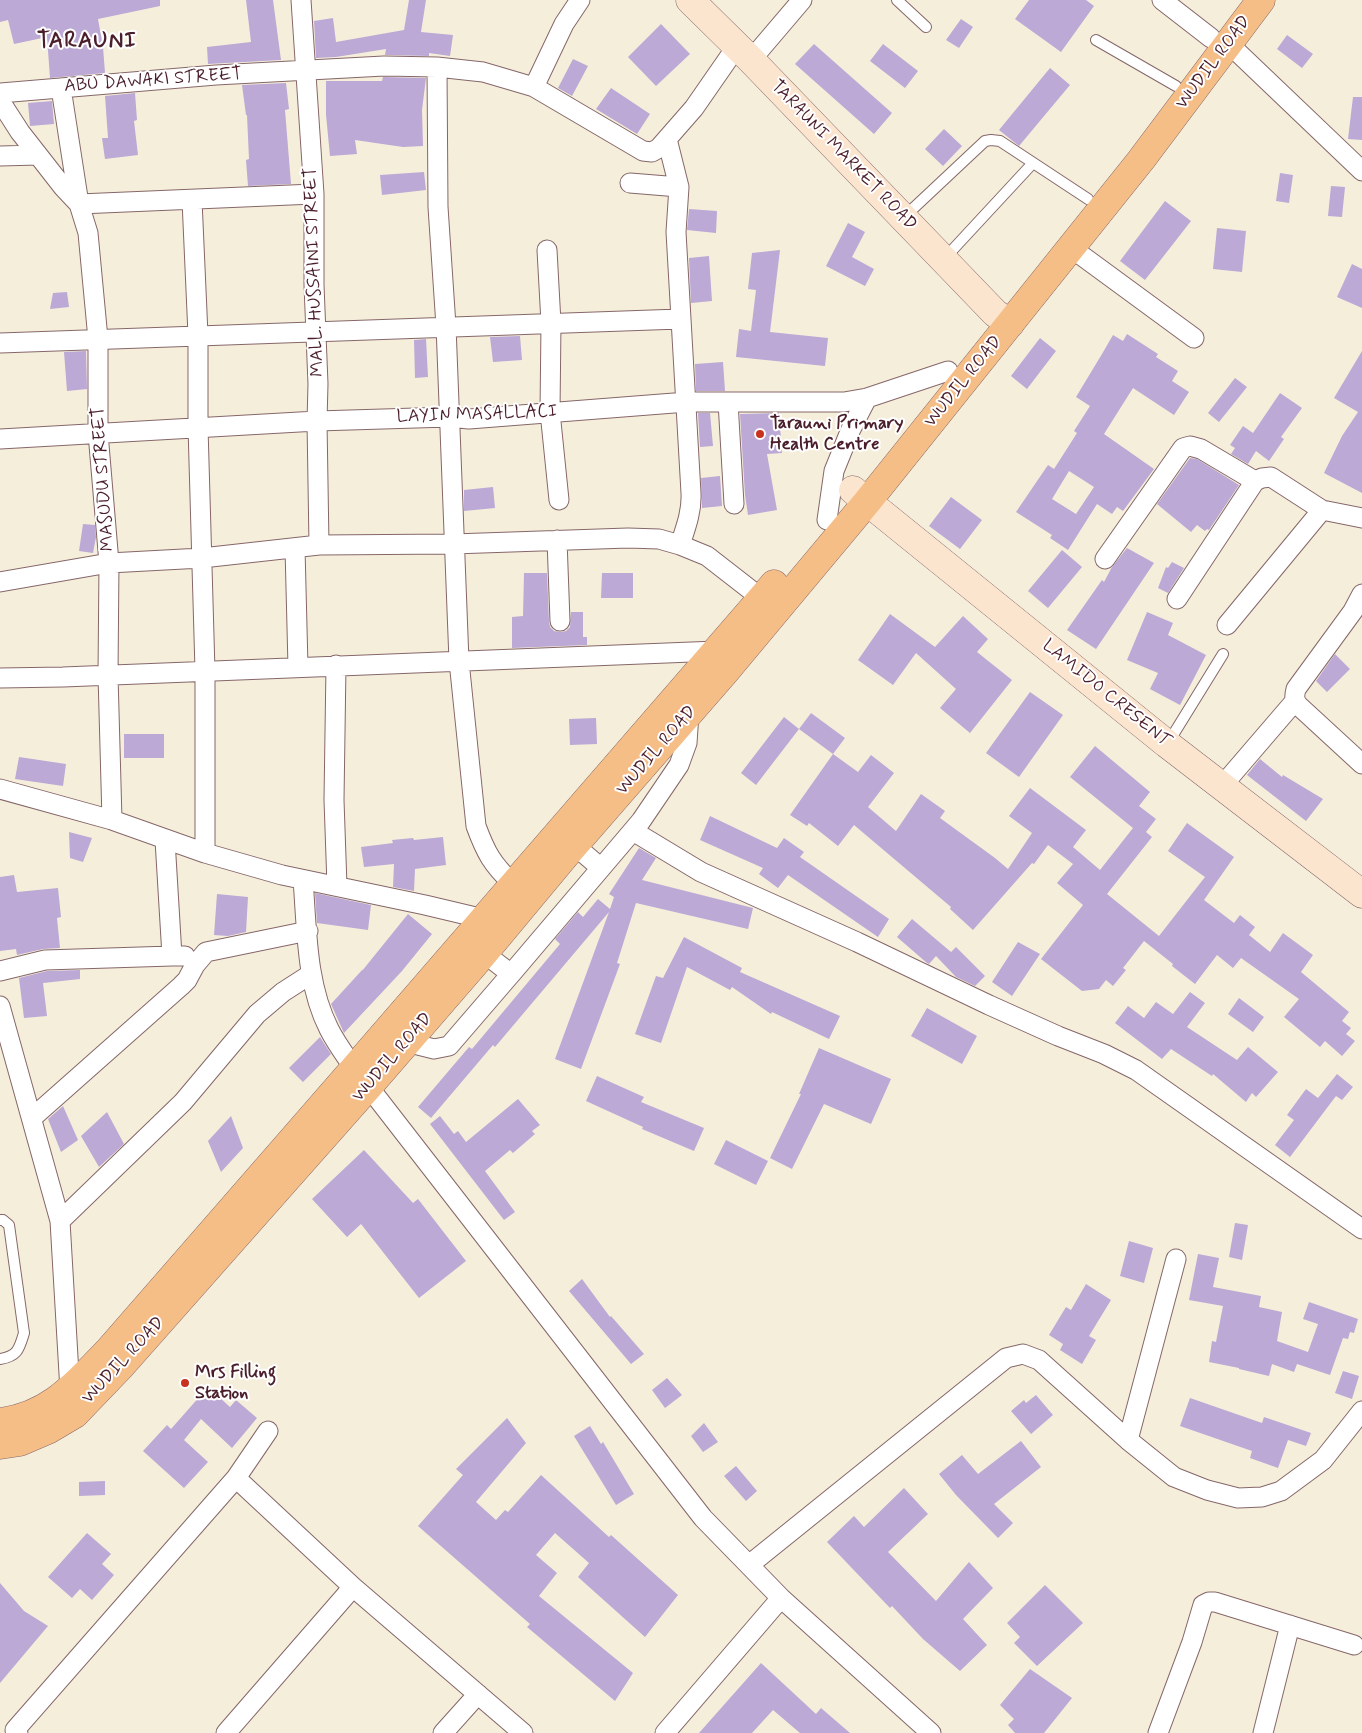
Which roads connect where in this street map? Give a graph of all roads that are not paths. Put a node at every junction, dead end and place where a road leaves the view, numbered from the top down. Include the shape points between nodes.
1 (302, 0) edge
2 (580, 0) edge
3 (690, 0) edge
4 (802, 0) edge
5 (897, 0) edge
6 (1162, 0) edge
7 (1239, 0) edge
8 (1261, 0) edge
9 (926, 27) dead end
10 (1096, 40) dead end
11 (1220, 41) junction
12 (744, 53) junction
13 (437, 67) junction
14 (306, 70) junction
15 (1176, 86) junction
16 (534, 87) junction
17 (61, 88) junction
18 (0, 93) edge
19 (0, 101) edge
20 (667, 139) junction
21 (38, 155) junction
22 (0, 156) edge
23 (1033, 163) junction
24 (1362, 171) edge
25 (630, 184) dead end
26 (679, 187) junction
27 (314, 194) junction
28 (1088, 199) junction
29 (192, 200) junction
30 (78, 204) junction
31 (903, 218) junction
32 (1070, 247) junction
33 (547, 250) dead end
34 (944, 260) junction
35 (680, 319) junction
36 (1003, 319) junction
37 (551, 323) junction
38 (446, 326) junction
39 (316, 331) junction
40 (198, 335) junction
41 (1194, 338) dead end
42 (98, 339) junction
43 (0, 343) edge
44 (948, 371) junction
45 (867, 398) junction
46 (687, 402) junction
47 (728, 402) junction
48 (550, 412) junction
49 (449, 417) junction
50 (317, 421) junction
51 (198, 427) junction
52 (98, 433) junction
53 (0, 439) edge
54 (1255, 481) junction
55 (860, 496) junction
56 (558, 500) dead end
57 (734, 504) dead end
58 (1322, 510) junction
59 (1362, 518) edge
60 (828, 520) junction
61 (557, 540) junction
62 (453, 544) junction
63 (319, 545) junction
64 (680, 545) junction
65 (295, 548) junction
66 (202, 558) junction
67 (1105, 559) dead end
68 (109, 563) junction
69 (0, 582) edge
70 (1362, 594) edge
71 (761, 598) junction
72 (1177, 599) dead end
73 (560, 621) dead end
74 (1227, 625) dead end
75 (717, 651) junction
76 (1223, 654) dead end
77 (459, 661) junction
78 (336, 665) junction
79 (298, 667) junction
80 (205, 671) junction
81 (108, 675) junction
82 (0, 678) edge
83 (1295, 701) junction
84 (689, 713) junction
85 (1167, 744) junction
86 (1362, 764) edge
87 (1222, 786) junction
88 (0, 789) edge
89 (112, 820) junction
90 (633, 831) junction
91 (165, 840) junction
92 (574, 845) junction
93 (205, 853) junction
94 (600, 868) junction
95 (303, 880) junction
96 (513, 884) junction
97 (337, 886) junction
98 (1362, 894) edge
99 (484, 919) junction
100 (308, 931) junction
101 (484, 953) junction
102 (172, 956) junction
103 (202, 956) junction
104 (0, 971) edge
105 (312, 974) junction
106 (511, 974) junction
107 (0, 1006) edge
108 (406, 1042) junction
109 (361, 1077) junction
110 (32, 1118) junction
111 (0, 1220) edge
112 (60, 1221) junction
113 (1362, 1229) edge
114 (1176, 1259) dead end
115 (115, 1357) junction
116 (0, 1359) edge
117 (70, 1391) junction
118 (1362, 1412) edge
119 (0, 1422) edge
120 (268, 1431) dead end
121 (1128, 1440) junction
122 (0, 1445) edge
123 (236, 1478) junction
124 (749, 1565) junction
125 (353, 1587) junction
126 (781, 1598) junction
127 (1290, 1625) junction
128 (1354, 1646) dead end
129 (478, 1694) junction
130 (18, 1733) edge
131 (226, 1733) edge
132 (443, 1733) edge
133 (523, 1733) edge
134 (665, 1733) edge
135 (931, 1733) edge
136 (1158, 1733) edge
137 (1263, 1733) edge

1 - 14 street, MALL. HUSSAINI STREET
2 - 16 street via 564,24
3 - 12 street, TARAUNI MARKET ROAD
4 - 12 street, ABU DAWAKI STREET
5 - 9 lane
6 - 11 street
7 - 11 main road, WUDIL ROAD
8 - 11 main road, WUDIL ROAD
10 - 15 lane
11 - 15 main road, WUDIL ROAD
11 - 24 street
11 - 32 main road, WUDIL ROAD via 1141,160
12 - 20 street, ABU DAWAKI STREET
12 - 31 street, TARAUNI MARKET ROAD
13 - 14 street, ABU DAWAKI STREET
13 - 16 street, ABU DAWAKI STREET via 483,72
13 - 38 street via 438,207
14 - 17 street, ABU DAWAKI STREET
14 - 27 street, MALL. HUSSAINI STREET
15 - 28 main road, WUDIL ROAD
16 - 20 street, ABU DAWAKI STREET via 643,151 652,152
17 - 18 street, ABU DAWAKI STREET
17 - 30 street
19 - 21 street, MASUDU STREET
20 - 26 street
21 - 22 street
21 - 30 street, MASUDU STREET
23 - 28 lane
23 - 31 lane via 1000,141 985,141
23 - 34 lane
25 - 26 street
26 - 35 street via 676,232
27 - 29 street
27 - 39 street, MALL. HUSSAINI STREET
28 - 36 main road, WUDIL ROAD
29 - 30 street
29 - 40 street
30 - 42 street, MASUDU STREET via 88,233
31 - 34 street, TARAUNI MARKET ROAD
32 - 36 main road, WUDIL ROAD
32 - 41 street
33 - 37 street
34 - 36 street, TARAUNI MARKET ROAD
35 - 37 street
35 - 46 street
36 - 44 main road, WUDIL ROAD
36 - 55 main road, WUDIL ROAD
37 - 38 street
37 - 48 street
38 - 39 street
38 - 49 street
39 - 40 street
39 - 50 street, MALL. HUSSAINI STREET
40 - 42 street
40 - 51 street
42 - 43 street
42 - 52 street, MASUDU STREET
44 - 45 street, LAYIN MASALLACI
44 - 55 main road, WUDIL ROAD
45 - 47 street, LAYIN MASALLACI via 844,402
45 - 60 street via 834,471
46 - 47 street, LAYIN MASALLACI
46 - 48 street, LAYIN MASALLACI
46 - 64 street via 692,506
47 - 57 street
48 - 49 street, LAYIN MASALLACI via 469,419
48 - 56 street
49 - 50 street, LAYIN MASALLACI
49 - 62 street
50 - 51 street, LAYIN MASALLACI
50 - 63 street, MALL. HUSSAINI STREET
51 - 52 street, LAYIN MASALLACI
51 - 66 street
52 - 53 street, LAYIN MASALLACI
52 - 68 street, MASUDU STREET
54 - 58 street via 1271,477
54 - 67 street via 1201,449 1184,448
54 - 72 street
55 - 60 main road, WUDIL ROAD
55 - 84 main road, WUDIL ROAD
55 - 85 street, LAMIDO CRESENT
58 - 59 street
58 - 74 street
60 - 71 main road, WUDIL ROAD
61 - 62 street
61 - 64 street via 636,538 660,539
61 - 73 street
62 - 63 street
62 - 77 street
63 - 65 street
64 - 71 street via 707,556
65 - 66 street
65 - 79 street
66 - 68 street
66 - 80 street
68 - 69 street
68 - 81 street, MASUDU STREET
70 - 83 street via 1296,689
71 - 75 main road, WUDIL ROAD
75 - 77 street
75 - 96 main road, WUDIL ROAD
76 - 85 lane
77 - 78 street
77 - 96 street via 476,826 485,851
78 - 79 street
78 - 97 street via 334,800
79 - 80 street
80 - 81 street
80 - 93 street
81 - 82 street
81 - 89 street, MASUDU STREET
83 - 86 street
83 - 87 street
84 - 90 street via 687,743 679,765
84 - 92 main road, WUDIL ROAD
85 - 87 street, LAMIDO CRESENT
87 - 98 street, LAMIDO CRESENT
88 - 89 street
89 - 91 street
90 - 94 street
90 - 113 street via 701,872 1136,1070
91 - 93 street
91 - 102 street
92 - 94 street
92 - 101 main road, WUDIL ROAD
93 - 95 street
94 - 106 street
95 - 97 street
95 - 100 street
96 - 99 main road, WUDIL ROAD
97 - 99 street
99 - 109 main road, WUDIL ROAD
100 - 103 street via 212,950
100 - 105 street
101 - 106 street
101 - 108 main road, WUDIL ROAD
102 - 103 street
102 - 104 street via 45,960
103 - 110 street via 188,980
105 - 109 street via 328,1028
105 - 112 street via 257,1014 183,1102
106 - 108 street via 449,1046 434,1049
107 - 110 street
108 - 109 main road, WUDIL ROAD
109 - 115 main road, WUDIL ROAD
109 - 124 street via 703,1518
110 - 112 street
111 - 116 lane via 9,1225 24,1334 19,1350 8,1358
112 - 117 street
114 - 121 street
115 - 117 main road, WUDIL ROAD
115 - 122 main road, WUDIL ROAD via 75,1414 20,1442
117 - 119 main road, WUDIL ROAD via 34,1413
118 - 121 street via 1322,1460 1281,1491 1262,1497 1238,1498 1174,1477
120 - 123 street
121 - 124 street via 1039,1360 1023,1354 1006,1358
123 - 125 street
123 - 130 street via 15,1730
124 - 126 street
125 - 129 street
125 - 131 street
126 - 134 street
126 - 135 street
127 - 128 street
127 - 136 street via 1215,1602 1203,1605
127 - 137 street
129 - 132 street
129 - 133 street

